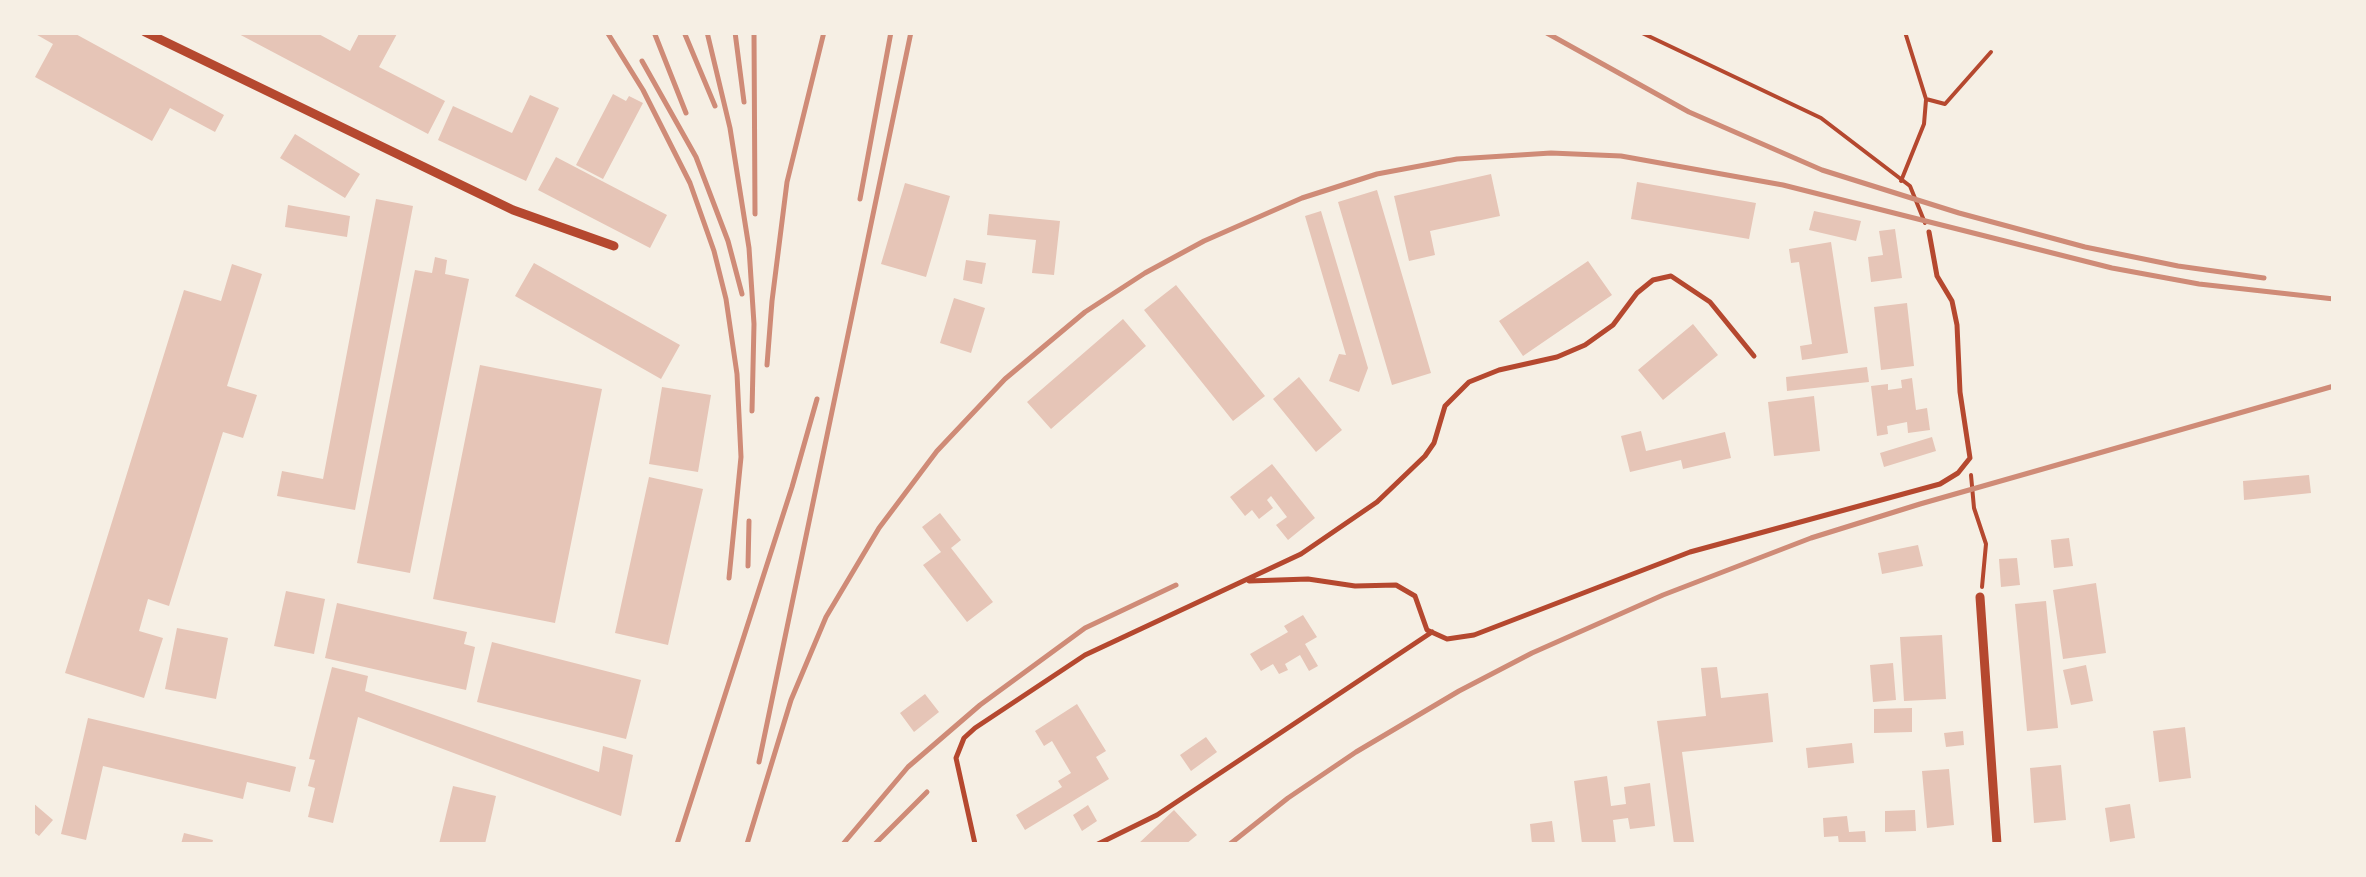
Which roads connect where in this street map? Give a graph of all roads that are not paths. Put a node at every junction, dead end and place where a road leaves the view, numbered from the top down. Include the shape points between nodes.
1 (145, 32) edge
2 (1928, 232) road end
3 (614, 246) dead end
4 (1754, 356) dead end
5 (1246, 581) junction
6 (1980, 597) road end
7 (1432, 632) junction
8 (975, 844) edge
9 (1098, 844) edge
10 (1997, 844) edge

1 - 3 street via 513,210
2 - 7 lane via 1957,324 1970,458 1958,473 1940,484 1690,552 1474,636
4 - 5 lane via 1710,302 1671,276 1653,280 1585,346 1470,382 1445,406 1434,443 1396,486 1313,546
5 - 7 lane via 1396,585 1415,596
5 - 8 lane via 1085,655 974,728 956,758
6 - 10 street
7 - 9 lane via 1157,814

